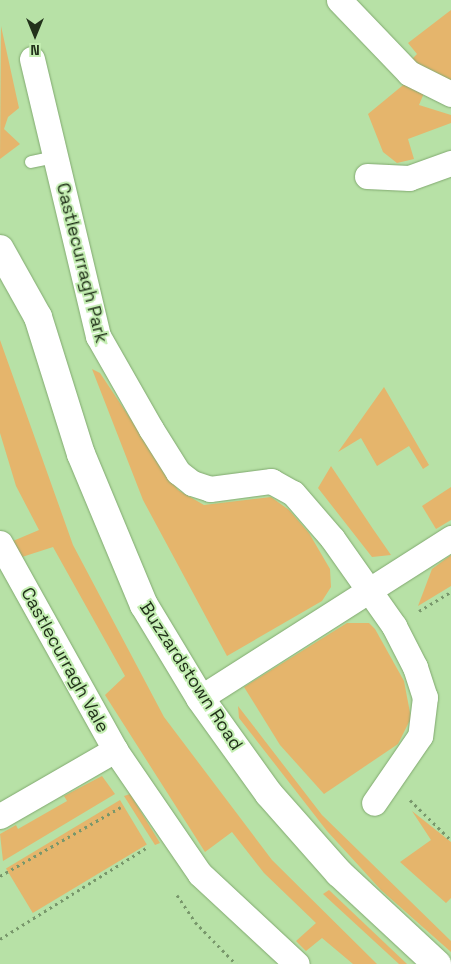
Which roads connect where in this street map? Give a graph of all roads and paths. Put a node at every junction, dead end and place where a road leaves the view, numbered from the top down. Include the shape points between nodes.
1 (339, 0) edge
2 (32, 59) dead end
3 (451, 94) edge
4 (451, 163) edge
5 (367, 176) dead end
6 (0, 249) edge
7 (451, 538) edge
8 (0, 543) edge
9 (366, 590) junction
10 (451, 592) edge
11 (394, 626) junction
12 (200, 698) junction
13 (115, 750) junction
14 (389, 781) junction
15 (145, 793) junction
16 (374, 803) dead end
17 (0, 816) edge
18 (171, 832) junction
19 (451, 840) edge
20 (0, 876) edge
21 (0, 939) edge
22 (298, 964) edge
23 (437, 964) edge

1 - 3 street via 409,73
2 - 9 street, Castlecurragh Park via 43,160 98,336 112,368 178,472 192,483 210,489 260,481 283,485 332,538
4 - 5 street via 409,178
6 - 12 street, Buzzardstown Road via 38,317 80,454 144,605
7 - 9 street
8 - 13 street, Castlecurragh Vale
9 - 11 street, Castlecurragh Park
9 - 12 street
10 - 11 path
11 - 14 street, Castlecurragh Park via 425,697 425,717 420,736
12 - 23 street, Buzzardstown Road via 269,794 339,873
13 - 15 street, Castlecurragh Vale
13 - 17 street, Castlecurragh Vale
14 - 16 street, Castlecurragh Park
14 - 19 path
15 - 18 street, Castlecurragh Vale
15 - 20 path
18 - 21 path
18 - 22 street, Castlecurragh Vale via 200,874

